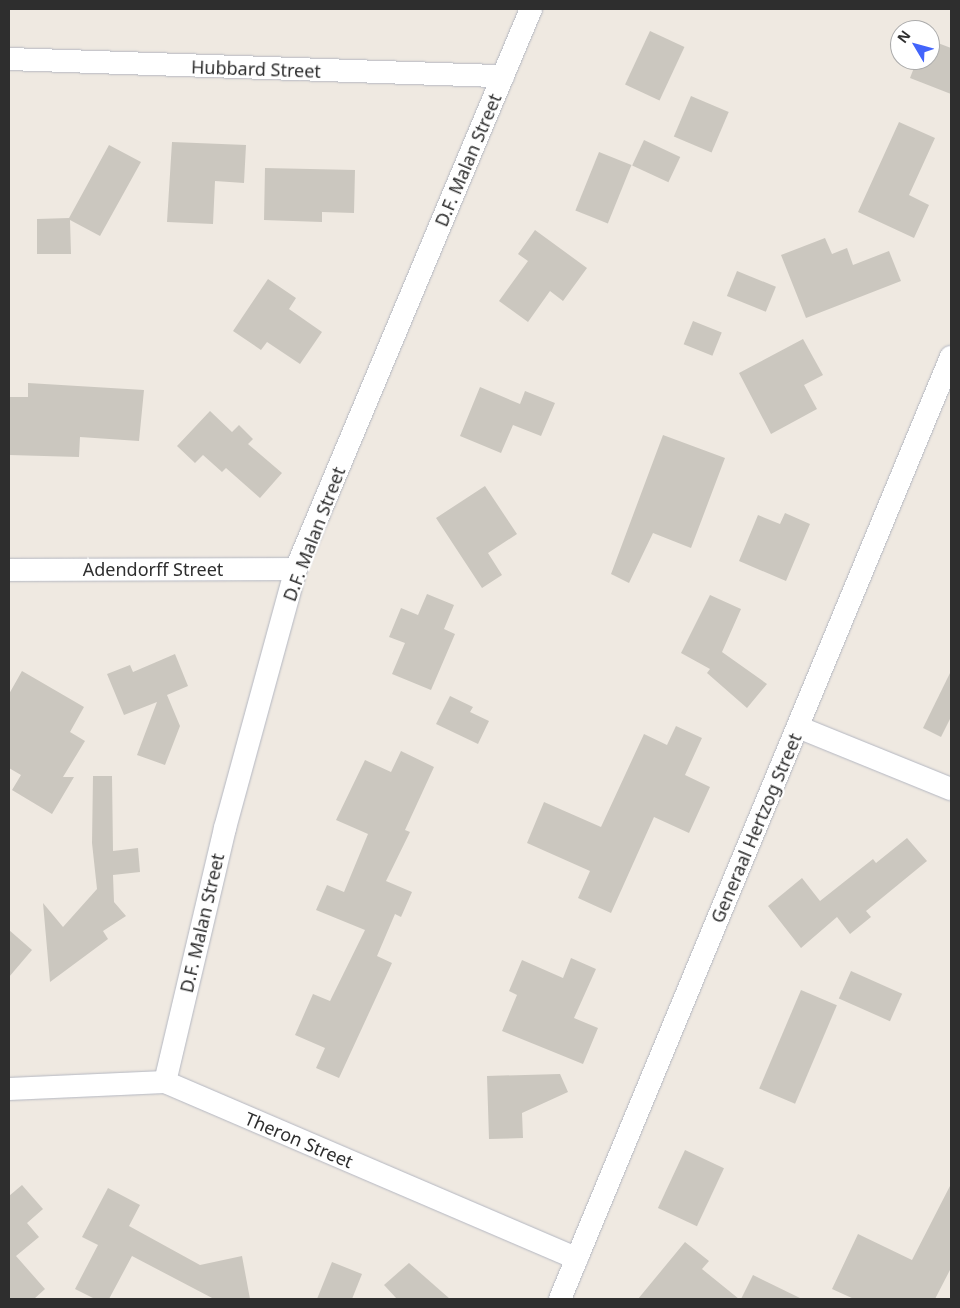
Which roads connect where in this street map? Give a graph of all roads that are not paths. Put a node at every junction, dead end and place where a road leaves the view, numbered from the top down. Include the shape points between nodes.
1 (531, 9) edge
2 (9, 59) edge
3 (503, 76) junction
4 (951, 357) edge
5 (296, 569) junction
6 (9, 570) edge
7 (798, 727) junction
8 (951, 789) edge
9 (165, 1082) junction
10 (9, 1089) edge
11 (577, 1259) junction
12 (560, 1299) edge

1 - 3 street, D.F. Malan Street
2 - 3 street, Hubbard Street
3 - 5 street, D.F. Malan Street
4 - 7 street, Generaal Hertzog Street
5 - 6 street, Adendorff Street
5 - 9 street, D.F. Malan Street via 225,828
7 - 8 street
7 - 11 street, Generaal Hertzog Street
9 - 10 street, Theron Street
9 - 11 street, Theron Street
11 - 12 street, Generaal Hertzog Street

